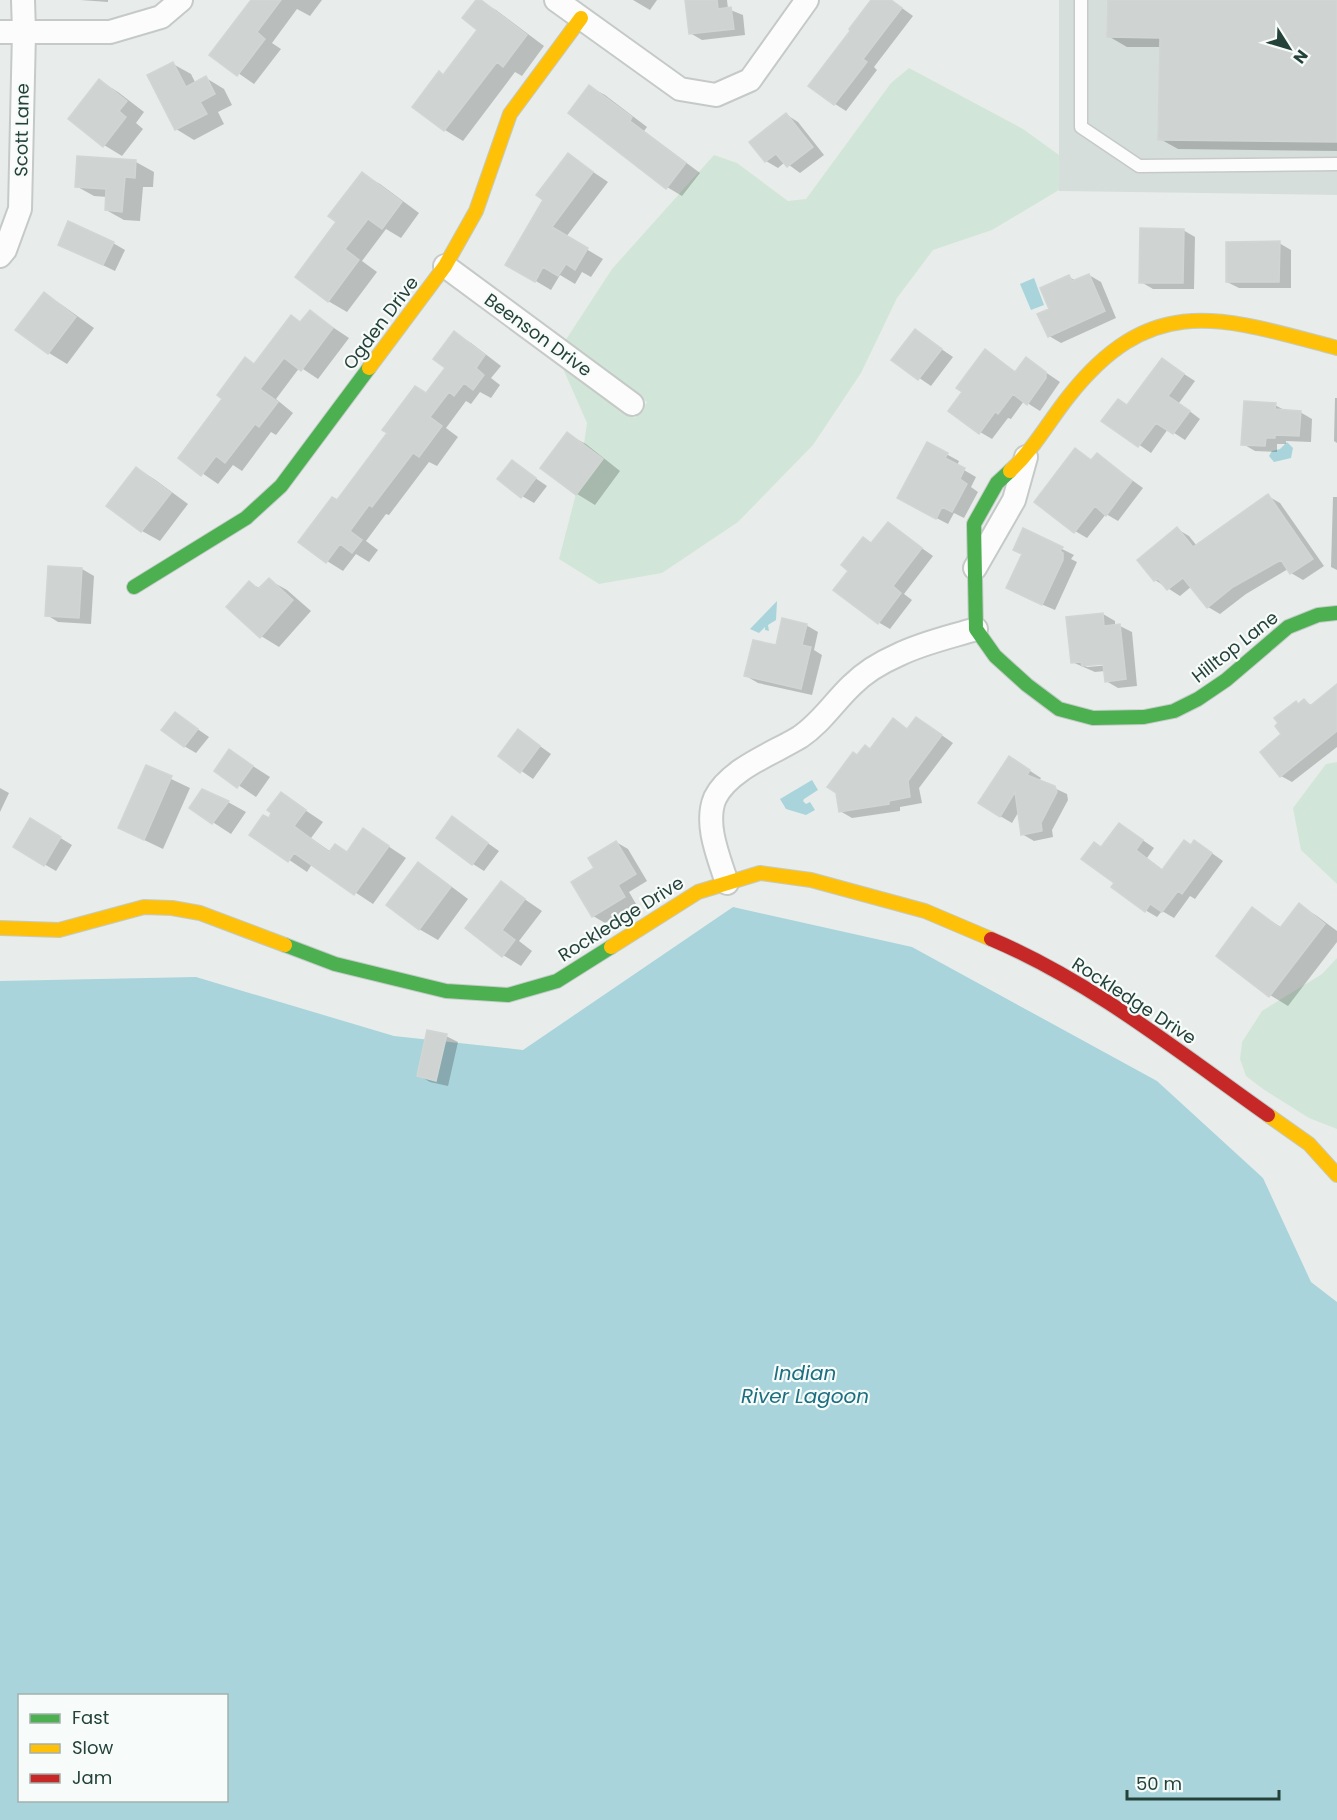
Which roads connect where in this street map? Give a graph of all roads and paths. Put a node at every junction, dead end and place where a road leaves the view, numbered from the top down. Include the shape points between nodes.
1 (23, 0) edge
2 (181, 0) edge
3 (556, 0) edge
4 (807, 0) edge
5 (1081, 0) edge
6 (581, 18) junction
7 (0, 32) edge
8 (24, 32) junction
9 (1337, 164) edge
10 (0, 256) edge
11 (445, 266) junction
12 (1337, 348) edge
13 (632, 404) dead end
14 (1026, 456) joint
15 (975, 569) joint
16 (134, 587) dead end
17 (1337, 613) edge
18 (976, 629) junction
19 (726, 883) junction
20 (0, 928) edge
21 (1337, 1175) edge

1 - 8 street, Scott Lane
2 - 8 street via 161,17 110,32
3 - 6 street
4 - 6 street via 750,80 716,95 680,89
5 - 9 lane via 1081,127 1130,159 1140,165
6 - 11 street, Ogden Drive via 510,114 476,211
7 - 8 street
8 - 10 street, Scott Lane via 20,209
11 - 13 street, Beenson Drive
11 - 16 street, Ogden Drive via 281,486 246,518
12 - 14 street via 1257,327 1210,320 1160,325 1106,356 1070,395
14 - 15 street via 1014,500
15 - 18 street
17 - 18 street, Hilltop Lane via 1318,615 1288,627 1226,681 1198,699 1174,711 1144,717 1093,718 1059,709 995,656
18 - 19 street via 918,646 872,669 802,735 728,780 715,798 711,824
19 - 20 street, Rockledge Drive via 698,892 557,981 508,995 446,991 335,964 200,913 172,908 144,907 59,930
19 - 21 street, Rockledge Drive via 760,873 811,880 925,911 1014,949 1097,994 1309,1144

